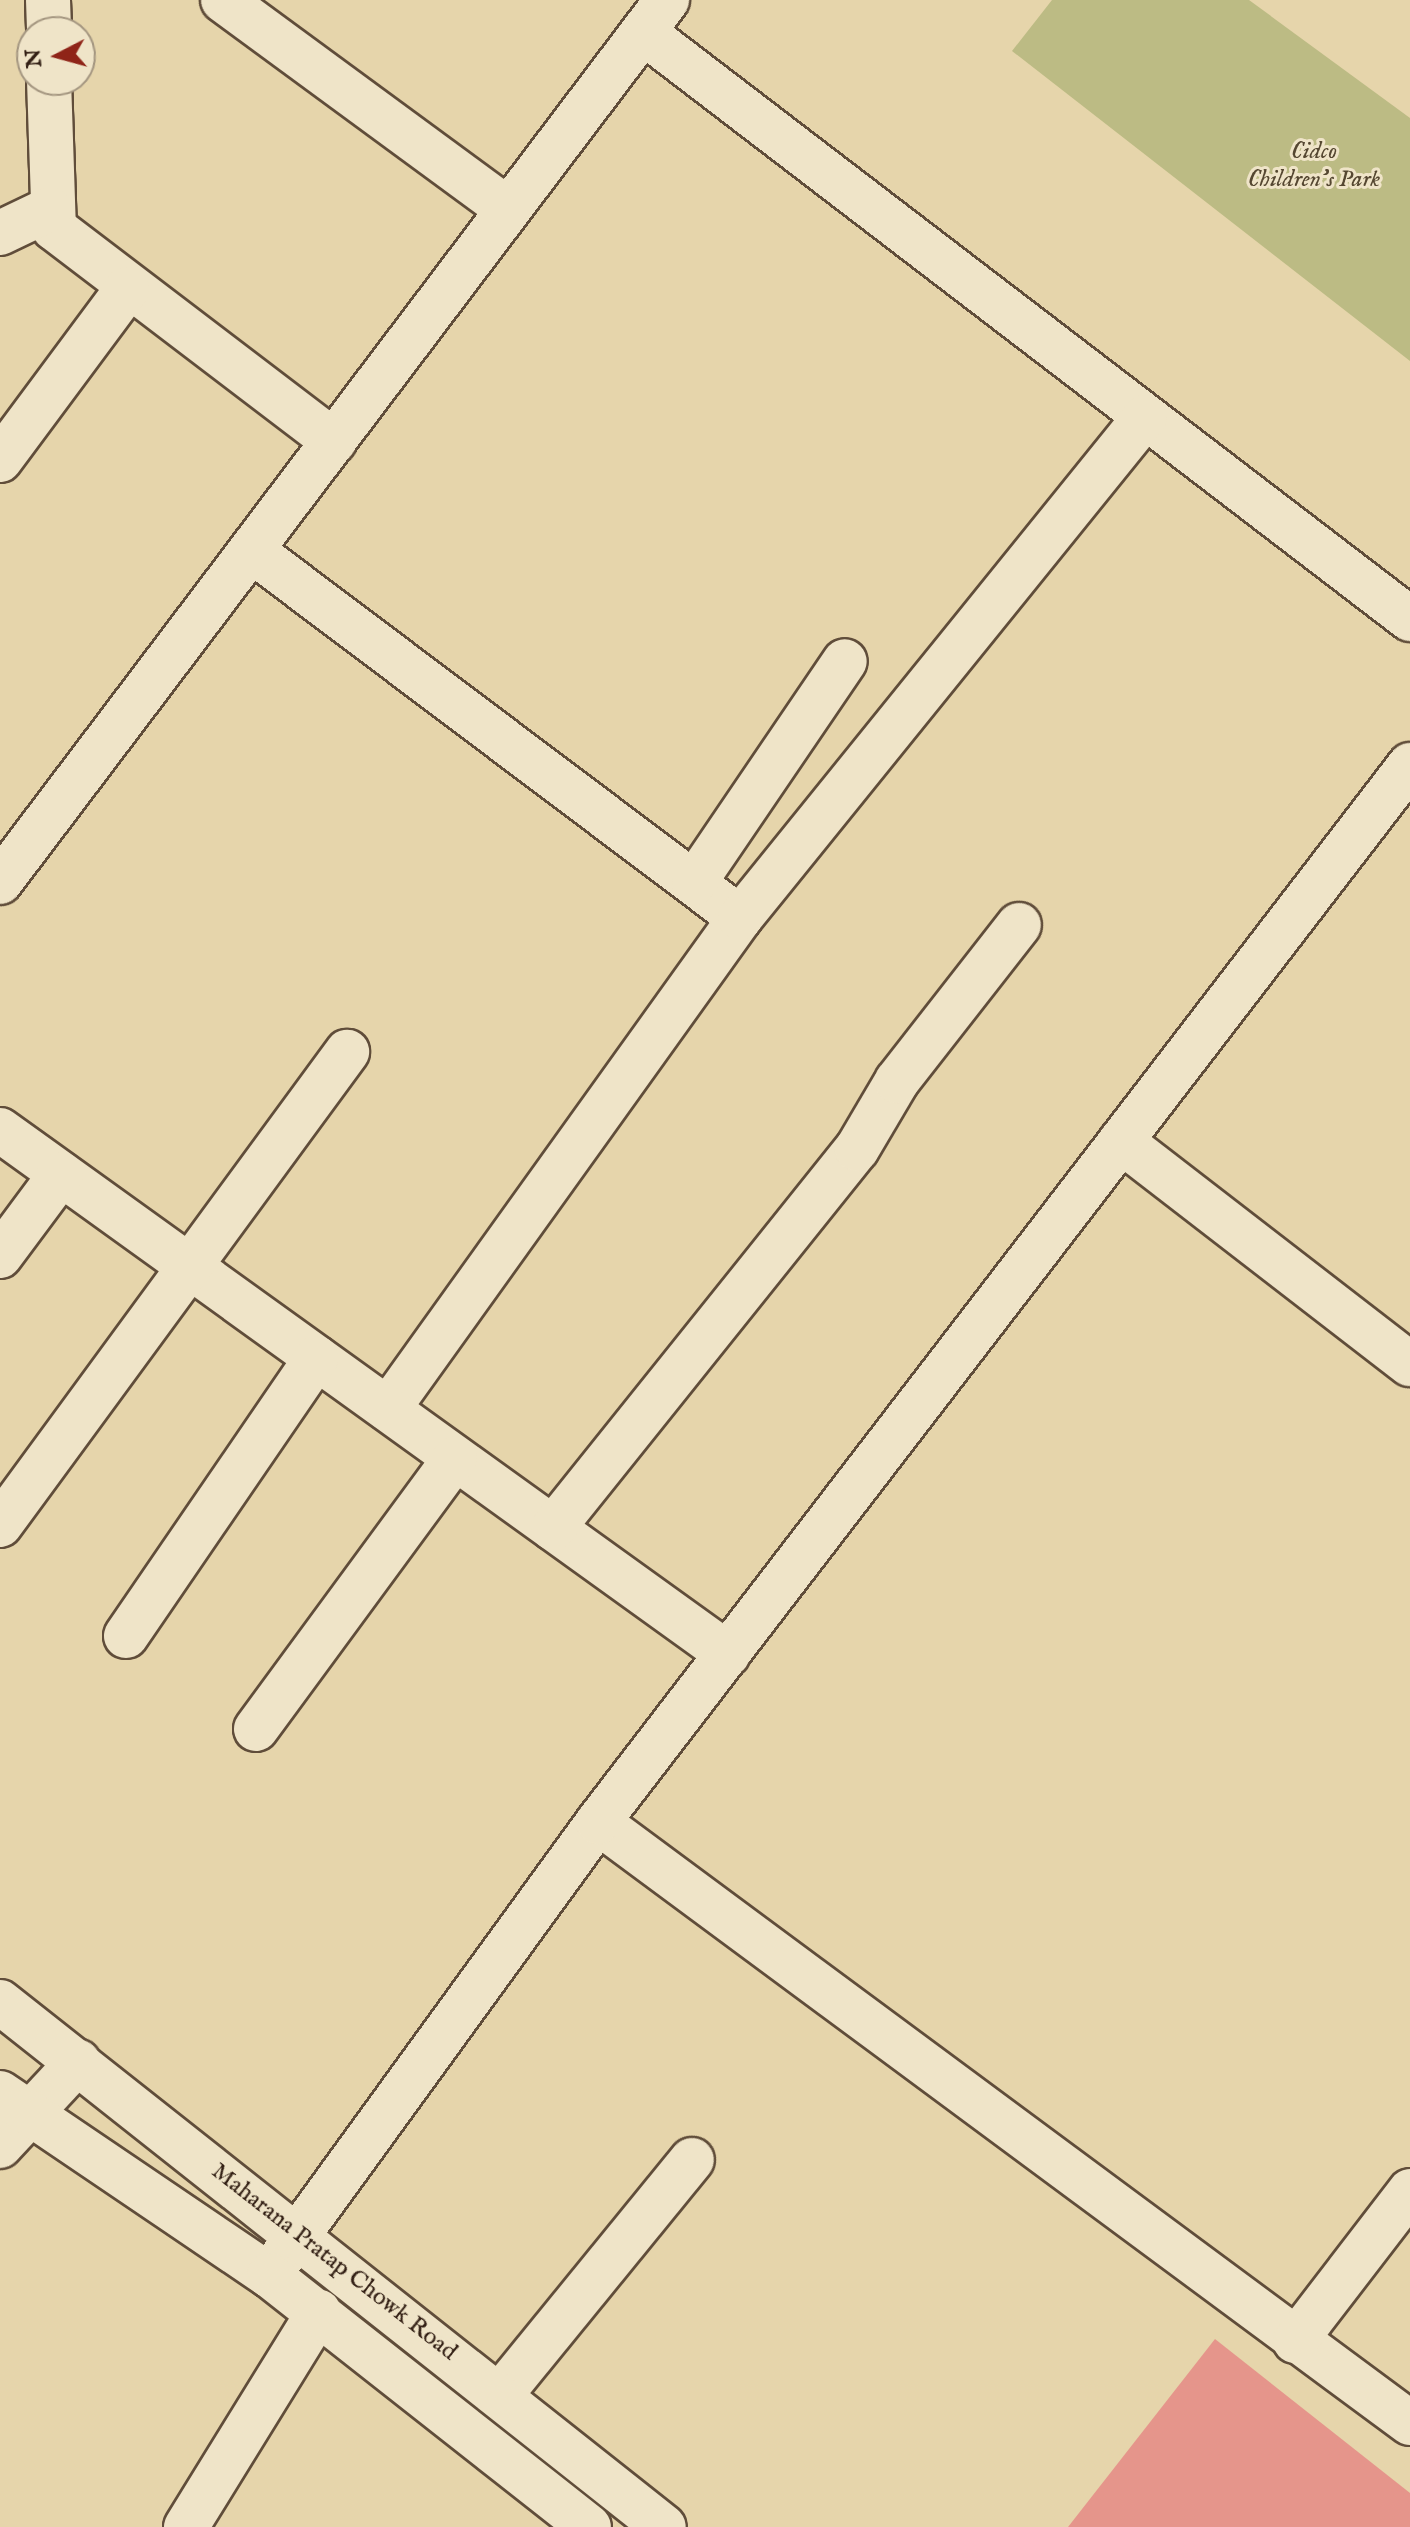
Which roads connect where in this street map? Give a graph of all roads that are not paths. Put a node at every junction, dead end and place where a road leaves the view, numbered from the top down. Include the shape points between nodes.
1 (223, 0) edge
2 (655, 16) edge
3 (49, 96) edge
4 (50, 209) junction
5 (508, 209) junction
6 (0, 233) edge
7 (127, 289) junction
8 (1145, 417) junction
9 (334, 441) junction
10 (0, 460) edge
11 (251, 550) junction
12 (1410, 619) edge
13 (845, 661) dead end
14 (1410, 765) edge
15 (0, 882) edge
16 (694, 883) junction
17 (740, 918) junction
18 (1019, 925) dead end
19 (347, 1052) dead end
20 (0, 1130) edge
21 (1121, 1141) junction
22 (61, 1174) junction
23 (0, 1256) edge
24 (190, 1267) junction
25 (316, 1358) junction
26 (1410, 1364) edge
27 (388, 1409) junction
28 (455, 1458) junction
29 (0, 1525) edge
30 (553, 1528) junction
31 (126, 1636) dead end
32 (728, 1654) junction
33 (256, 1729) dead end
34 (598, 1822) junction
35 (0, 2002) edge
36 (78, 2062) junction
37 (16, 2105) edge
38 (0, 2146) edge
39 (692, 2160) dead end
40 (1410, 2191) edge
41 (299, 2233) junction
42 (269, 2275) junction
43 (319, 2312) junction
44 (1295, 2341) junction
45 (501, 2394) junction
46 (1408, 2419) edge
47 (186, 2527) edge
48 (589, 2527) edge
49 (664, 2527) edge

1 - 5 street
2 - 5 street
2 - 8 street
3 - 4 street
4 - 6 street
4 - 7 street via 64,241
5 - 9 street
7 - 9 street
7 - 10 street
8 - 12 street
8 - 17 street
9 - 11 street
11 - 15 street
11 - 16 street
13 - 16 street
14 - 21 street
16 - 17 street
17 - 27 street
18 - 30 street via 897,1081 857,1149
19 - 24 street
20 - 22 street
21 - 26 street
21 - 32 street
22 - 23 street
22 - 24 street
24 - 25 street
24 - 29 street
25 - 27 street
25 - 31 street
27 - 28 street
28 - 30 street
28 - 33 street
30 - 32 street
32 - 34 street
34 - 41 street
34 - 44 street
35 - 36 street, Maharana Pratap Chowk Road
36 - 37 street
36 - 41 street, Maharana Pratap Chowk Road
37 - 38 street
37 - 42 street, Maharana Pratap Chowk Road
39 - 45 street
40 - 44 street
41 - 42 street
41 - 45 street, Maharana Pratap Chowk Road
42 - 43 street, Maharana Pratap Chowk Road
43 - 47 street
43 - 48 street, Maharana Pratap Chowk Road
44 - 46 street
45 - 49 street, Maharana Pratap Chowk Road

